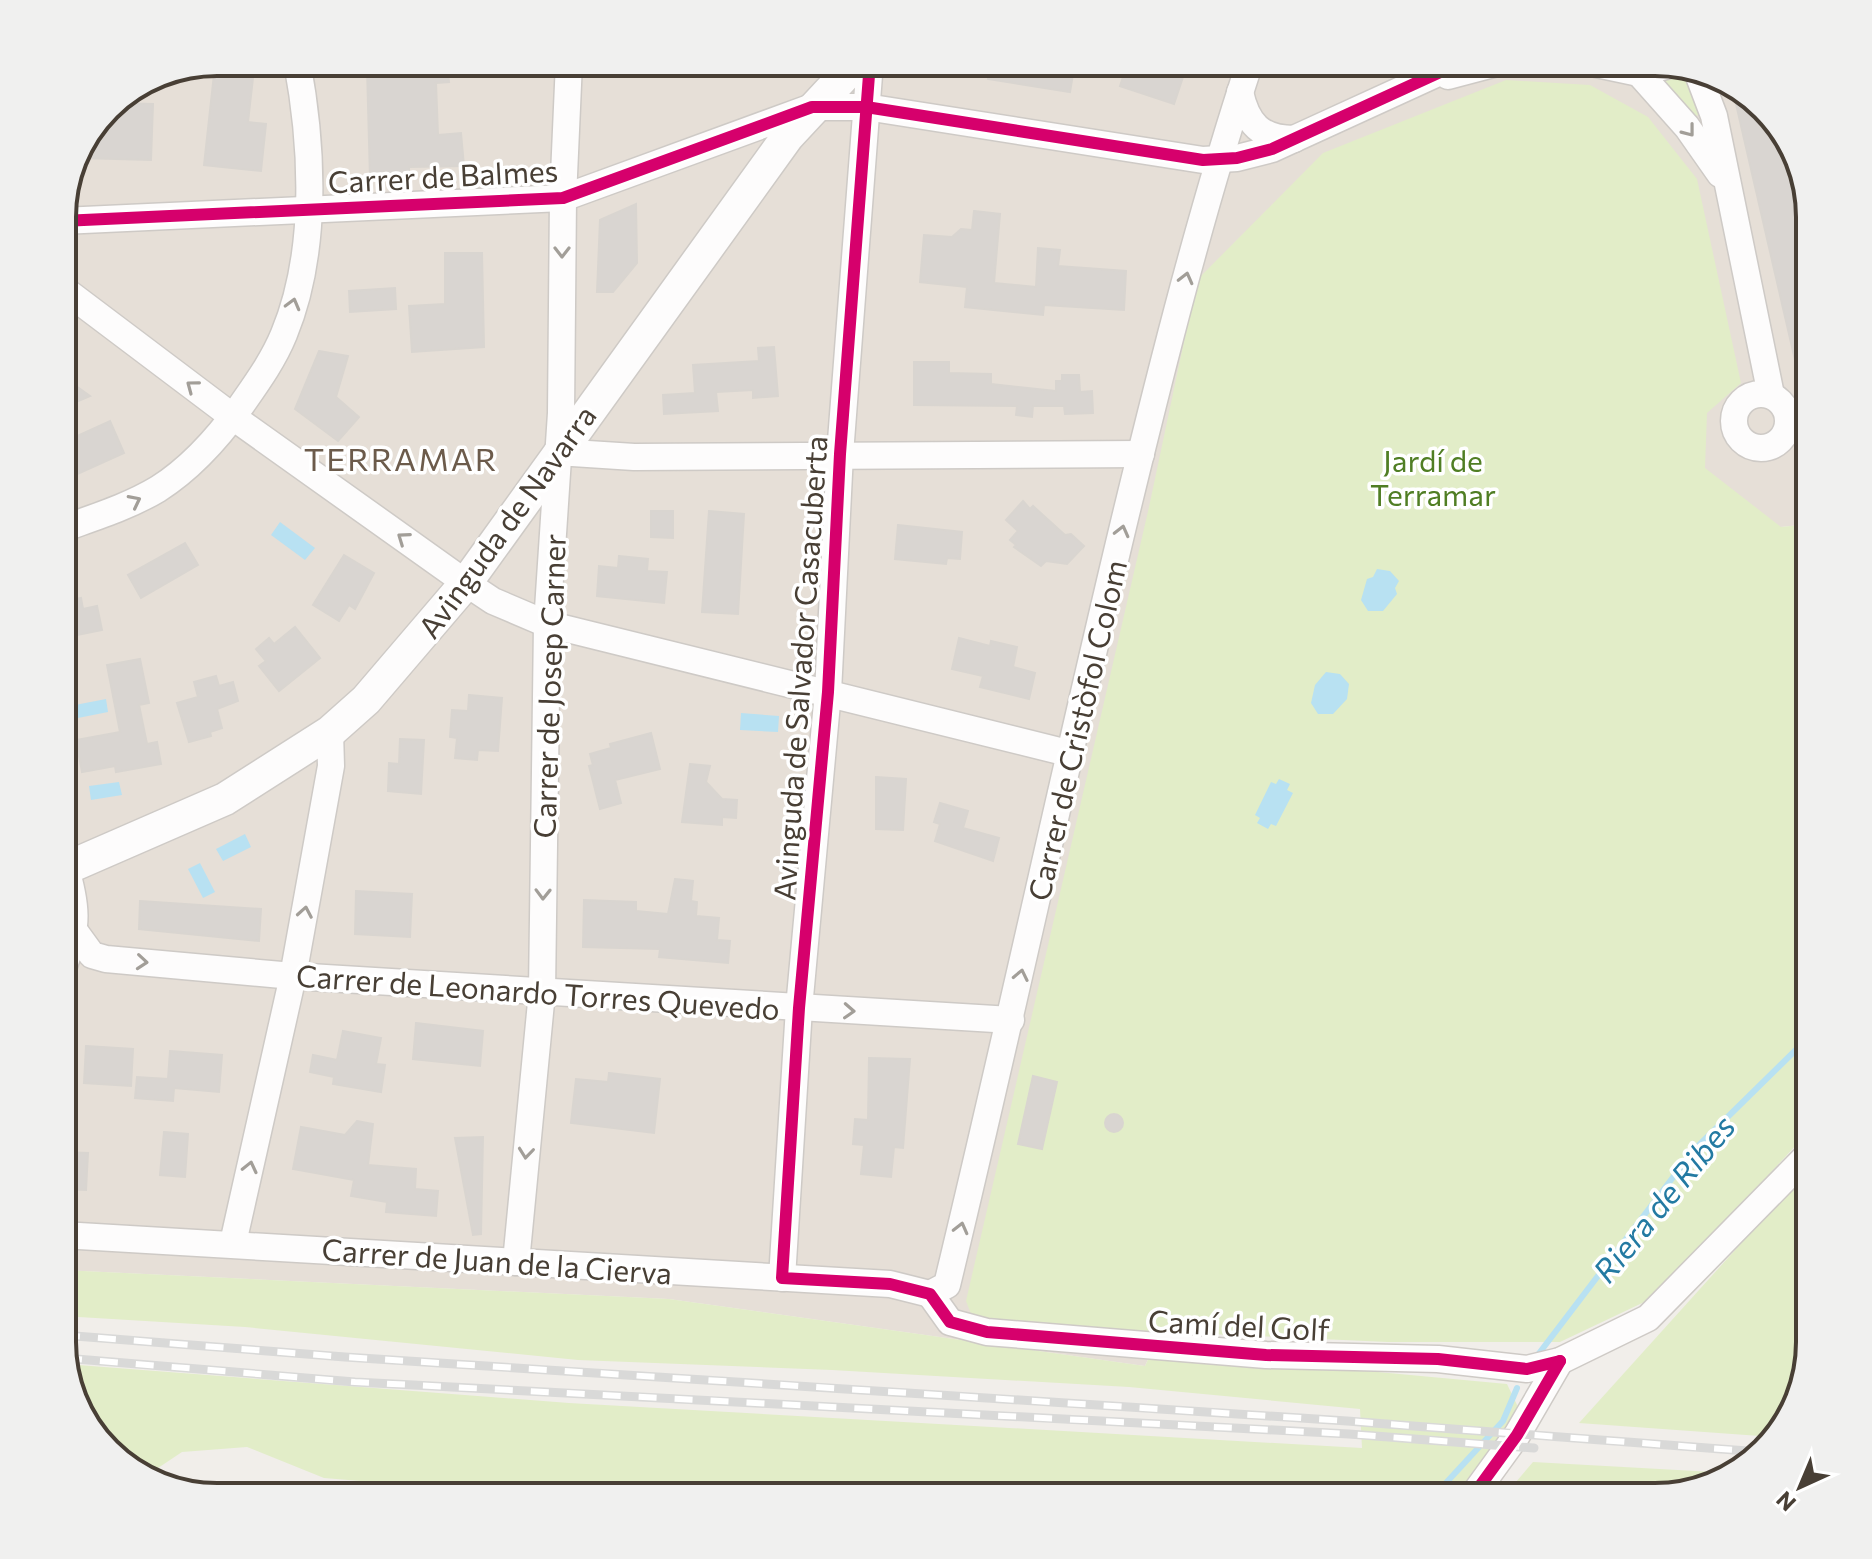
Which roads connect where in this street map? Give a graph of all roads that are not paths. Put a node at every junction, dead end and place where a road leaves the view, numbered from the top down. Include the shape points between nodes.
1 (299, 76) edge
2 (568, 76) edge
3 (843, 76) edge
4 (869, 76) edge
5 (1245, 76) edge
6 (1433, 76) edge
7 (1450, 76) edge
8 (1635, 76) edge
9 (1702, 85) edge
10 (1410, 87) junction
11 (1240, 92) junction
12 (812, 107) junction
13 (866, 107) junction
14 (1294, 139) junction
15 (1218, 159) junction
16 (1730, 196) junction
17 (563, 198) junction
18 (308, 209) junction
19 (76, 220) edge
20 (76, 299) edge
21 (1771, 395) dead end
22 (233, 417) junction
23 (557, 452) junction
24 (840, 454) junction
25 (1141, 454) junction
26 (76, 524) edge
27 (466, 583) junction
28 (547, 624) junction
29 (828, 692) junction
30 (330, 732) junction
31 (1068, 753) junction
32 (76, 858) edge
33 (76, 916) edge
34 (76, 933) joint
35 (293, 976) junction
36 (542, 992) junction
37 (799, 1008) junction
38 (1011, 1020) junction
39 (1796, 1167) edge
40 (76, 1236) edge
41 (233, 1243) junction
42 (516, 1262) junction
43 (782, 1278) junction
44 (930, 1294) junction
45 (1560, 1361) junction
46 (1482, 1483) edge

1 - 18 street
2 - 17 street, Carrer de Josep Carner
3 - 12 street, Avinguda de Navarra
4 - 13 street, Avinguda de Salvador Casacuberta
5 - 11 street, Carrer de Cristòfol Colom
6 - 10 street
7 - 10 street
8 -> 16 street via 1709,157
9 - 16 street
10 - 14 street
11 - 14 street via 1248,120 1262,134
11 - 15 street, Carrer de Cristòfol Colom
12 - 13 street
12 - 17 street, Carrer de Balmes
12 - 23 street, Avinguda de Navarra
13 - 15 street
13 - 24 street, Avinguda de Salvador Casacuberta
14 - 15 street via 1253,156
25 -> 15 street, Carrer de Cristòfol Colom
16 - 21 street
17 - 18 street, Carrer de Balmes
17 -> 23 street, Carrer de Josep Carner
18 - 19 street, Carrer de Balmes
22 -> 18 street via 284,334 296,297
22 -> 20 street
26 -> 22 street via 160,488 207,449
27 -> 22 street
23 - 24 street via 634,457
23 - 27 street, Avinguda de Navarra
23 - 28 street, Carrer de Josep Carner
24 - 25 street
24 - 29 street, Avinguda de Salvador Casacuberta
31 -> 25 street, Carrer de Cristòfol Colom
27 - 28 street
27 - 30 street, Avinguda de Navarra via 396,668
28 - 29 street
28 -> 36 street, Carrer de Josep Carner
29 - 31 street
29 - 37 street, Avinguda de Salvador Casacuberta
30 - 32 street, Avinguda de Navarra via 225,799
35 -> 30 street via 331,766
38 -> 31 street, Carrer de Cristòfol Colom
33 - 34 street
34 -> 35 street, Carrer de Leonardo Torres Quevedo via 92,955 106,959
35 - 36 street, Carrer de Leonardo Torres Quevedo
41 -> 35 street
36 - 37 street, Carrer de Leonardo Torres Quevedo
36 -> 42 street, Carrer de Josep Carner
37 -> 38 street, Carrer de Leonardo Torres Quevedo
37 - 43 street, Avinguda de Salvador Casacuberta
44 -> 38 street, Carrer de Cristòfol Colom via 947,1285
39 - 45 street, Camí del Golf via 1648,1318
40 - 41 street, Carrer de Juan de la Cierva
41 - 42 street, Carrer de Juan de la Cierva
42 - 43 street, Carrer de Juan de la Cierva
43 - 44 street, Carrer de Juan de la Cierva via 890,1284
44 - 45 street, Camí del Golf via 950,1322 987,1332 1527,1369
45 - 46 street

